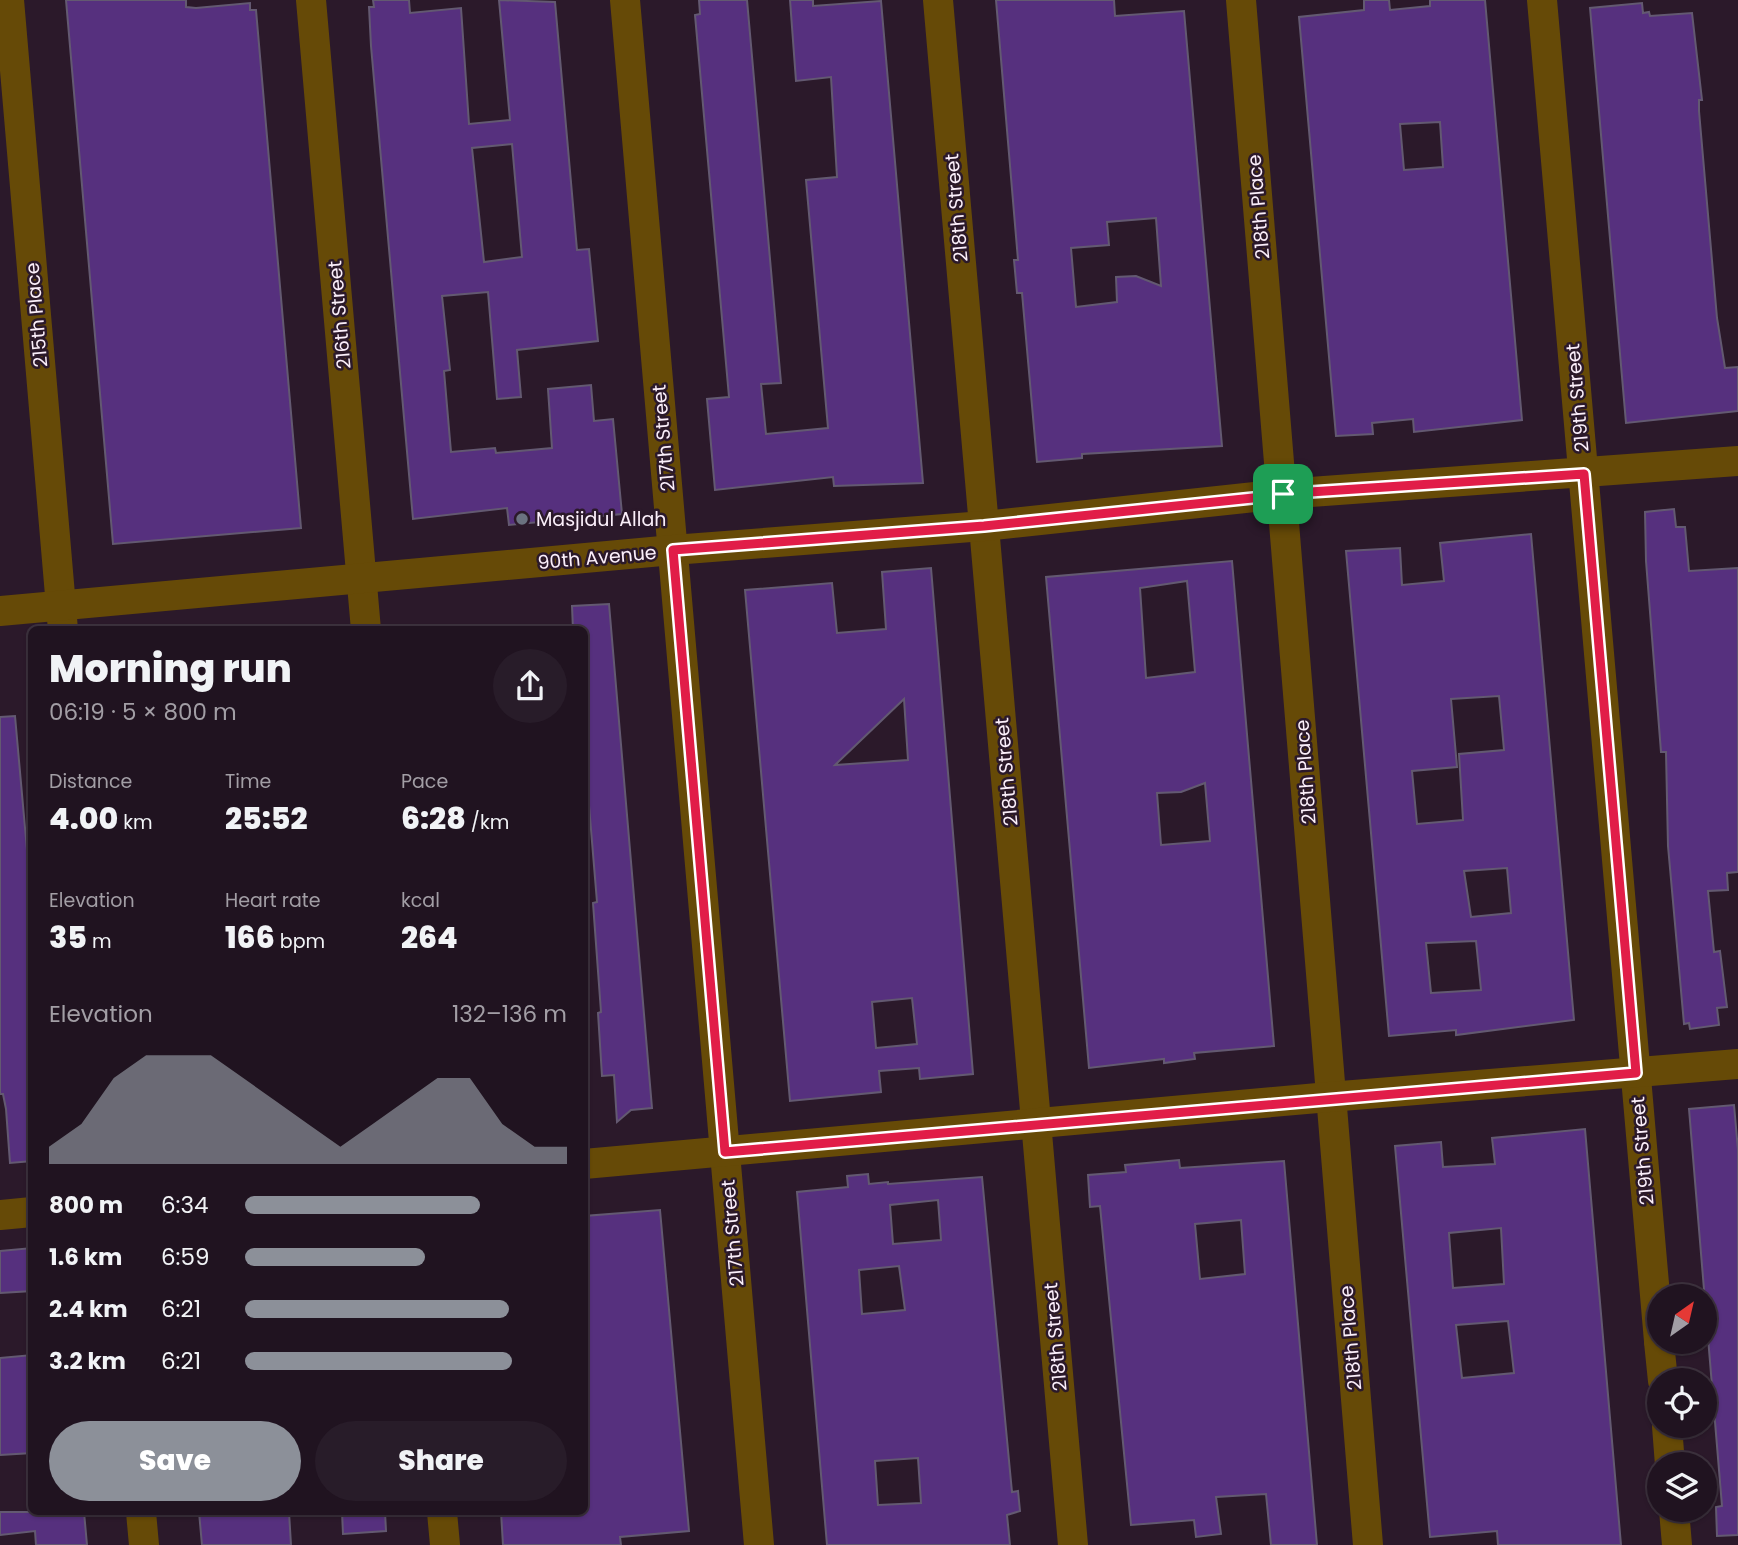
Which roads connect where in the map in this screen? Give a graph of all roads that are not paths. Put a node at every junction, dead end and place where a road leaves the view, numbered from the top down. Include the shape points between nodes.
1 (9, 0) edge
2 (311, 0) edge
3 (625, 0) edge
4 (938, 0) edge
5 (1241, 0) edge
6 (1542, 0) edge
7 (1738, 461) edge
8 (1584, 474) junction
9 (1283, 494) junction
10 (984, 526) junction
11 (673, 550) junction
12 (362, 579) junction
13 (0, 611) edge
14 (62, 618) edge
15 (366, 626) edge
16 (1738, 1064) edge
17 (1636, 1073) junction
18 (1329, 1097) junction
19 (1036, 1125) junction
20 (725, 1152) junction
21 (588, 1164) edge
22 (28, 1212) edge
23 (0, 1214) edge
24 (1654, 1284) edge
25 (141, 1515) edge
26 (442, 1515) edge
27 (1675, 1522) edge
28 (144, 1545) edge
29 (445, 1545) edge
30 (759, 1545) edge
31 (1073, 1545) edge
32 (1368, 1545) edge
33 (1677, 1545) edge

1 - 14 street, 215th Place
2 - 12 street, 216th Street
3 - 11 street, 217th Street
4 - 10 street, 218th Street
5 - 9 street, 218th Place
6 - 8 street, 219th Street
7 - 8 street, 90th Avenue
8 - 9 street, 90th Avenue
8 - 17 street, 219th Street
9 - 10 street, 90th Avenue
9 - 18 street, 218th Place
10 - 11 street, 90th Avenue
10 - 19 street, 218th Street
11 - 12 street, 90th Avenue
11 - 20 street, 217th Street
12 - 14 street, 90th Avenue
12 - 15 street, 216th Street
13 - 14 street, 90th Avenue
16 - 17 street
17 - 18 street
17 - 24 street, 219th Street
18 - 19 street
18 - 32 street, 218th Place
19 - 20 street
19 - 31 street, 218th Street
20 - 21 street
20 - 30 street, 217th Street
22 - 23 street
25 - 28 street
26 - 29 street
27 - 33 street

